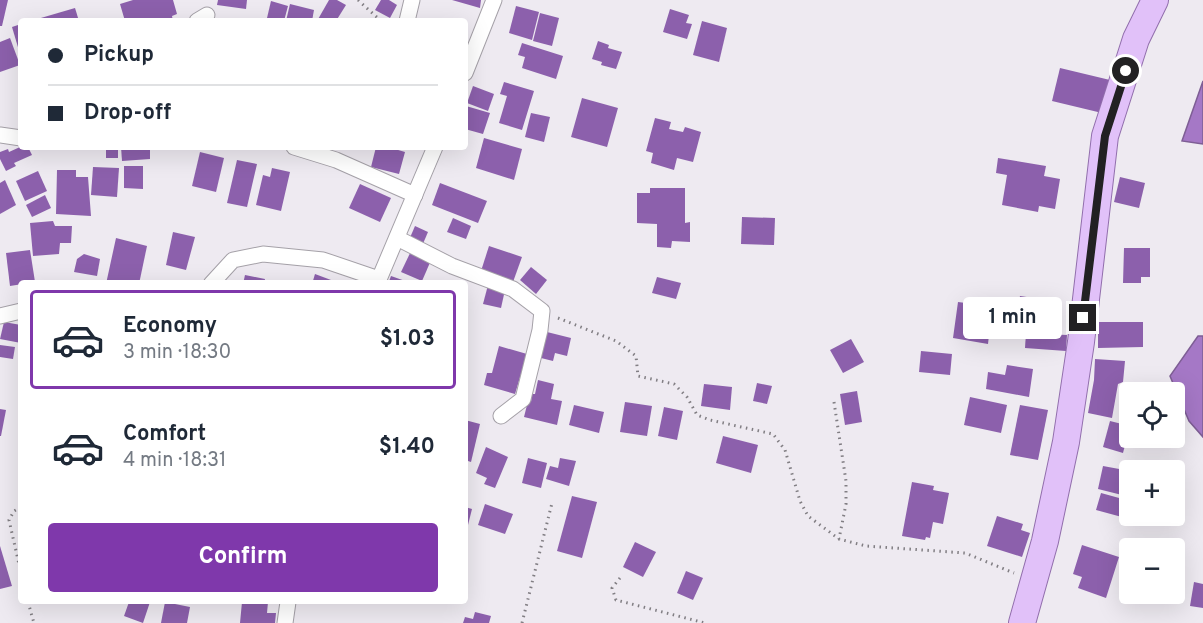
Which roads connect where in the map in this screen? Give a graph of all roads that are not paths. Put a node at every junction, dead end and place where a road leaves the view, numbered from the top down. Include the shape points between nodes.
1 (412, 0) edge
2 (495, 0) edge
3 (1155, 0) edge
4 (408, 18) edge
5 (468, 66) edge
6 (0, 135) edge
7 (18, 138) edge
8 (316, 150) edge
9 (434, 150) edge
10 (339, 153) edge
11 (415, 195) junction
12 (397, 238) junction
13 (215, 280) edge
14 (375, 280) edge
15 (378, 280) edge
16 (18, 312) edge
17 (0, 316) edge
18 (501, 416) dead end
19 (288, 604) edge
20 (285, 623) edge
21 (1022, 623) edge

1 - 4 street
2 - 5 street
3 - 21 main road via 1136,39 1105,136 1066,442
6 - 7 street
8 - 10 street
9 - 11 street
10 - 11 street
11 - 12 street
12 - 15 street
12 - 18 street via 452,266 513,289 542,311 523,399
13 - 14 street via 233,261 263,254 324,260
16 - 17 street
19 - 20 street

